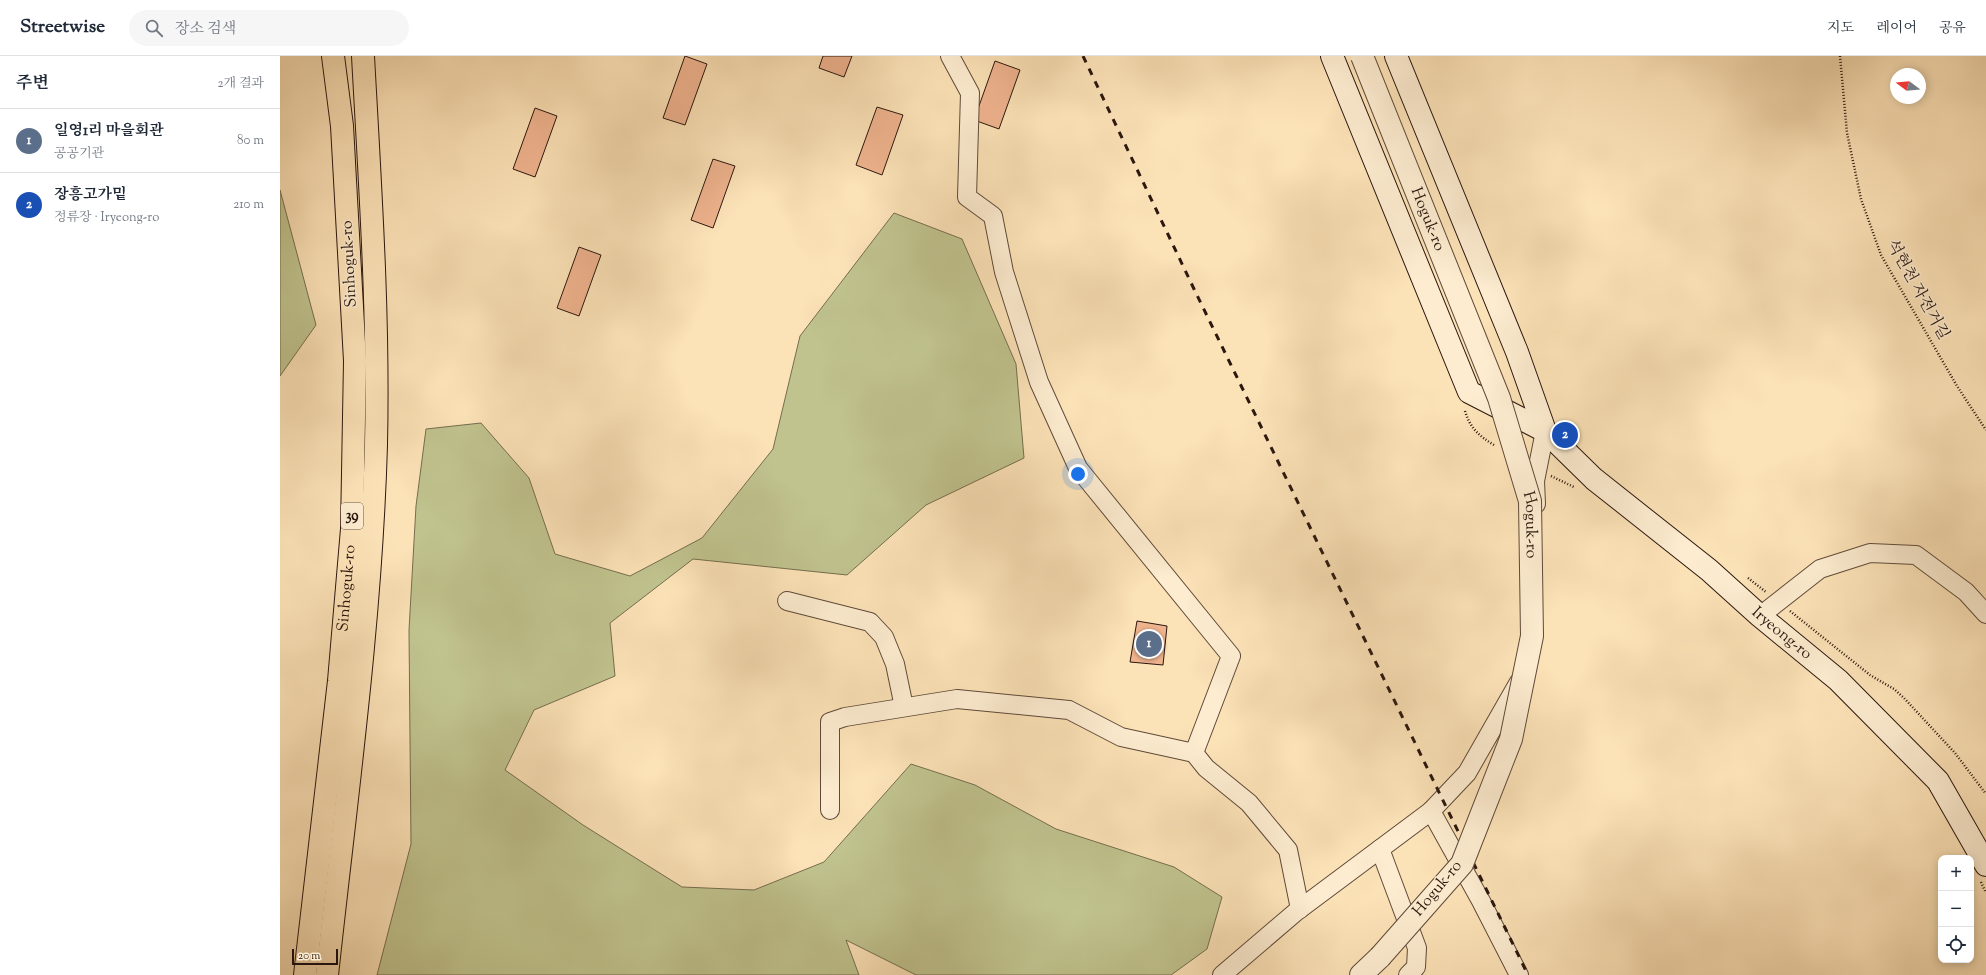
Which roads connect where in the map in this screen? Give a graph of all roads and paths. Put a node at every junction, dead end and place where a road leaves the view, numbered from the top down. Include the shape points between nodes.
1 (333, 56) edge
2 (363, 56) edge
3 (950, 56) edge
4 (1332, 56) edge
5 (1362, 56) edge
6 (1396, 56) edge
7 (1840, 56) edge
8 (1986, 430) edge
9 (1545, 431) junction
10 (1747, 578) dead end
11 (787, 601) dead end
12 (1778, 602) junction
13 (1986, 614) edge
14 (1760, 616) junction
15 (904, 707) junction
16 (1194, 753) junction
17 (1986, 794) edge
18 (830, 810) dead end
19 (1431, 811) junction
20 (1380, 849) junction
21 (1986, 865) edge
22 (1300, 909) junction
23 (304, 975) edge
24 (327, 975) edge
25 (1222, 975) edge
26 (1361, 975) edge
27 (1408, 975) edge
28 (1519, 975) edge

1 - 23 highway, Sinhoguk-ro / 39 via 342,126 355,361 352,529 339,681
2 - 24 highway, Sinhoguk-ro / 39 via 375,277 376,451 369,590
3 - 16 street via 970,94 967,197 993,216 1004,272 1039,382 1078,468 1231,656
4 - 9 main road via 1469,392
5 - 26 main road, Hoguk-ro, bridge via 1499,398 1530,501 1532,636 1512,739 1462,864
6 - 9 main road via 1516,352
7 - 8 path, 석현천 자전거길 via 1847,133 1861,199 1881,255 1957,386
9 - 14 main road, Iryeong-ro via 1594,479 1709,570
9 - 19 street via 1535,481 1537,541 1523,675 1467,773
10 - 12 path
11 - 15 street via 870,622 884,637 895,664
12 - 13 street via 1820,569 1870,553 1916,555 1966,592
12 - 14 street
12 - 17 path via 1904,698 1955,753
14 - 21 main road, Iryeong-ro via 1838,680 1938,781
15 - 16 street via 957,699 1069,710 1121,737
15 - 18 street via 845,716 830,722
16 - 22 street via 1206,768 1249,803 1288,850
19 - 20 street
19 - 28 street
20 - 22 street
20 - 27 street via 1417,948 1416,967
22 - 25 street

